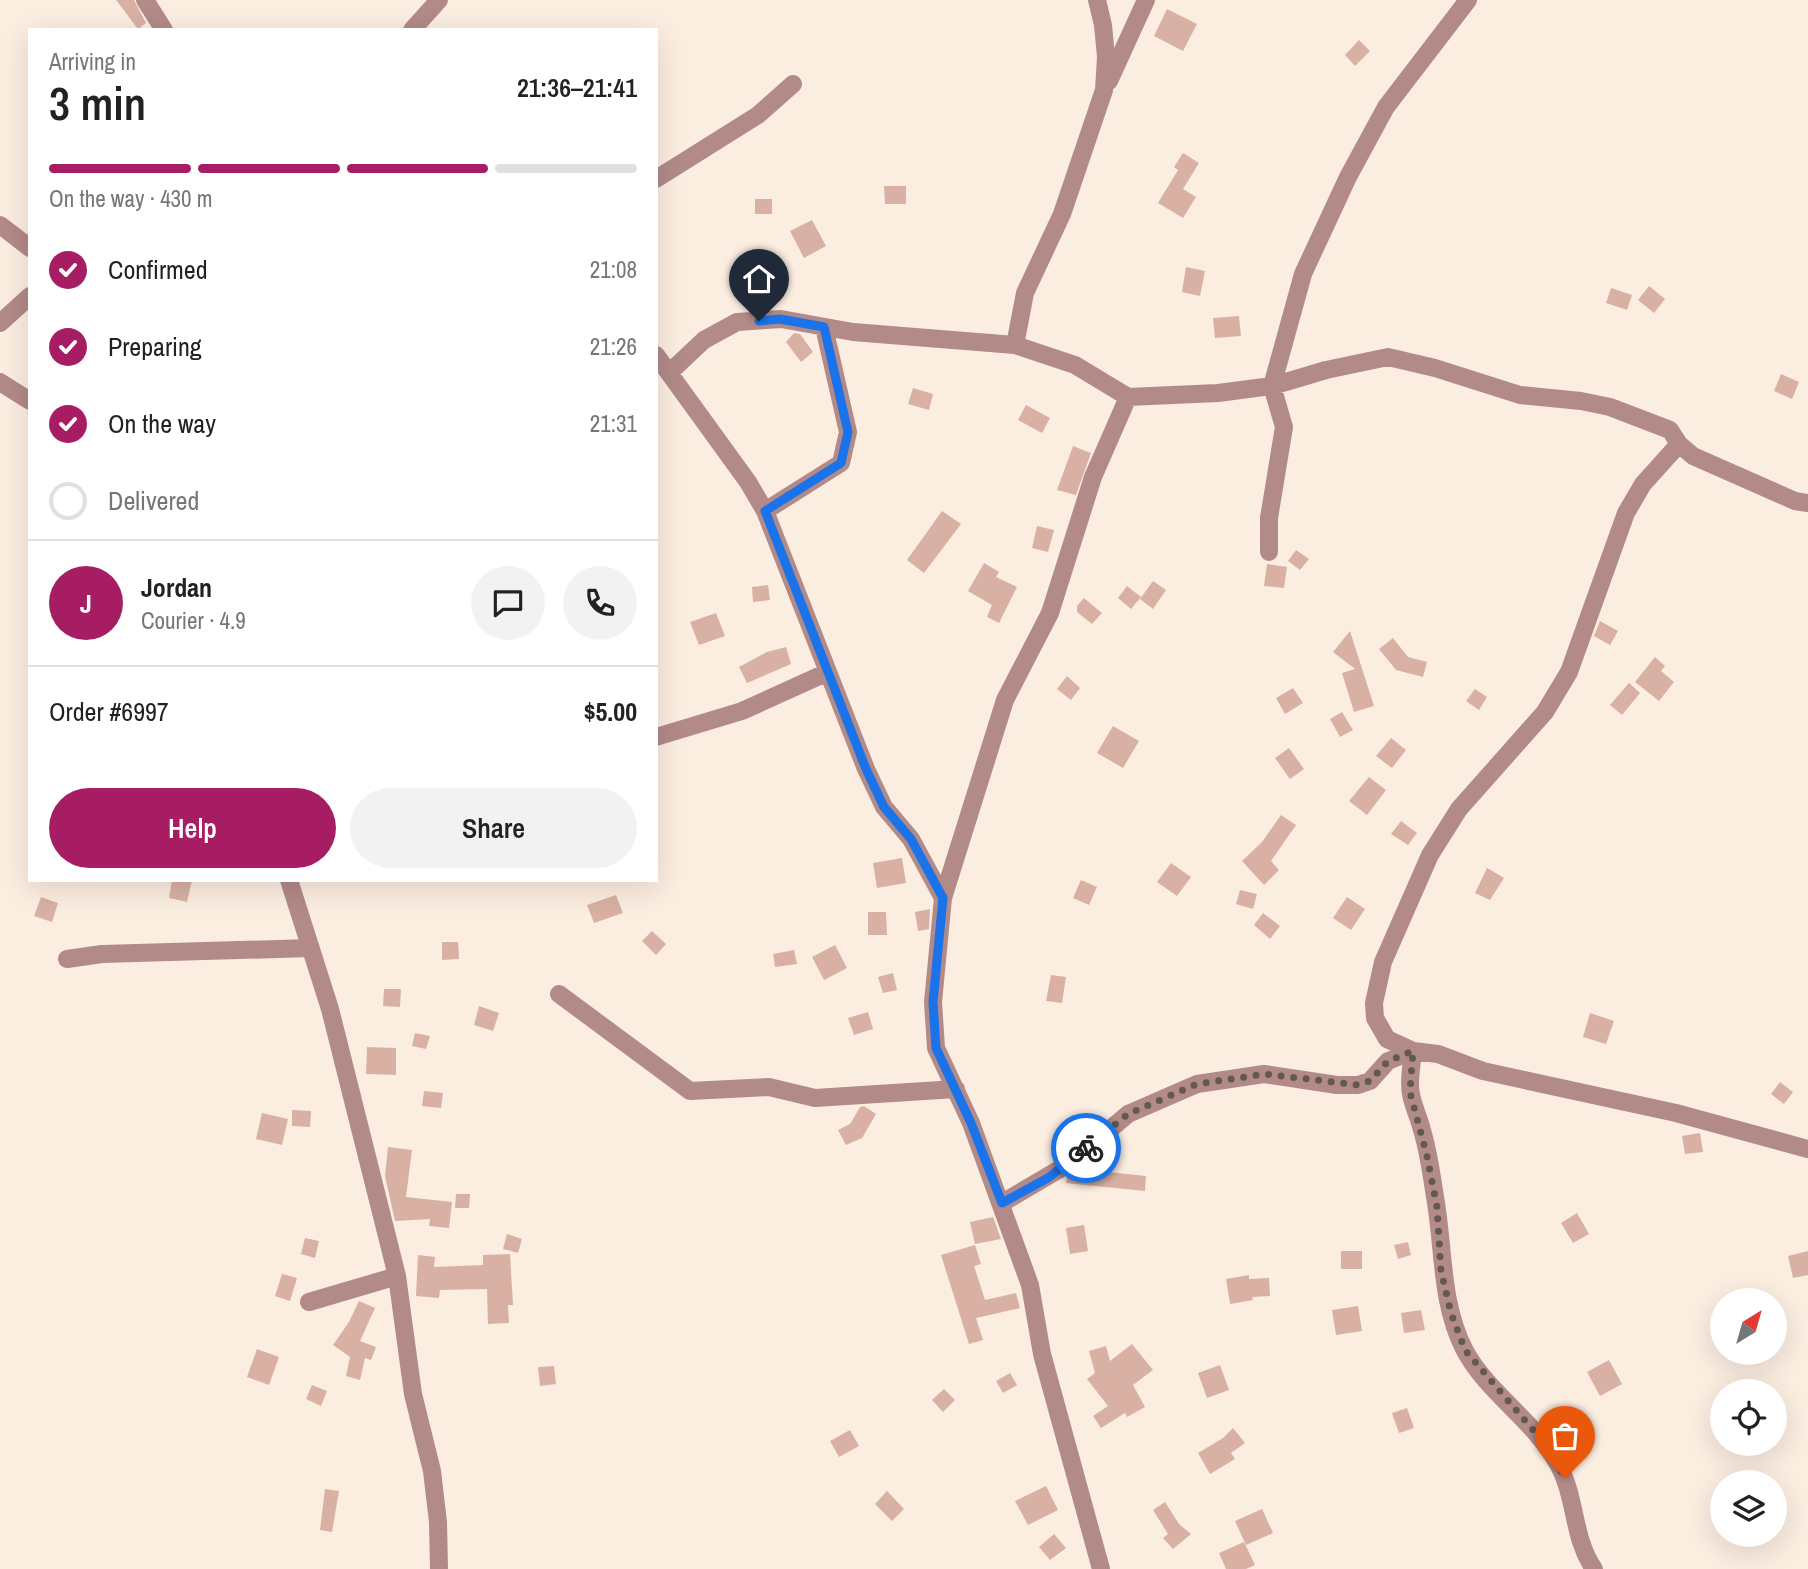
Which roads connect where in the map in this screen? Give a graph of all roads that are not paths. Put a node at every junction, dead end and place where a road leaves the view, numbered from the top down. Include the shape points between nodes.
1 (145, 0) edge
2 (439, 0) edge
3 (1097, 0) edge
4 (1146, 0) edge
5 (1468, 0) edge
6 (163, 28) edge
7 (414, 28) edge
8 (793, 84) dead end
9 (1104, 90) junction
10 (658, 178) edge
11 (0, 225) edge
12 (28, 246) edge
13 (28, 298) edge
14 (0, 323) edge
15 (824, 327) junction
16 (1015, 345) junction
17 (658, 357) edge
18 (670, 372) junction
19 (0, 382) edge
20 (1272, 386) junction
21 (1128, 397) junction
22 (28, 400) edge
23 (1679, 444) junction
24 (1808, 503) edge
25 (765, 511) junction
26 (1269, 552) dead end
27 (828, 672) junction
28 (658, 736) edge
29 (290, 882) edge
30 (943, 898) junction
31 (311, 948) junction
32 (66, 959) dead end
33 (559, 994) dead end
34 (1413, 1051) junction
35 (956, 1089) junction
36 (1808, 1149) edge
37 (1002, 1203) junction
38 (397, 1276) junction
39 (309, 1302) dead end
40 (439, 1569) edge
41 (1101, 1569) edge
42 (1594, 1569) edge

1 - 6 street
2 - 7 street
3 - 9 street via 1103,25
4 - 9 street
5 - 20 street via 1386,107 1348,177 1303,274
8 - 10 street via 758,115
9 - 16 street via 1062,214 1025,293
11 - 12 street
13 - 14 street
15 - 16 street
15 - 18 street via 780,319 737,322 704,340
15 - 25 street via 848,432 841,463
16 - 21 street via 1075,365
17 - 18 street
18 - 25 street
19 - 22 street
20 - 21 street
20 - 23 street via 1388,357 1520,395 1610,407 1670,430
20 - 26 street via 1284,427 1269,517
21 - 30 street via 1093,477 1050,613 1005,700
23 - 24 street via 1693,456 1747,481
23 - 34 street via 1643,484 1626,513 1569,672 1545,712 1460,809 1425,867 1383,962 1375,1018 1387,1039
25 - 27 street
27 - 28 street via 742,711
27 - 30 street via 884,807 911,839
29 - 31 street
30 - 35 street via 933,1002 936,1048
31 - 32 street
31 - 38 street
33 - 35 street via 690,1091 768,1087 815,1098
34 - 36 street via 1438,1054 1483,1071 1676,1112
34 - 37 street via 1388,1061 1370,1081 1358,1085 1265,1074 1197,1084 1128,1114 1070,1163
34 - 42 street via 1410,1092 1437,1207 1441,1271 1451,1313 1465,1350 1559,1465 1571,1492 1577,1535
35 - 37 street
37 - 41 street via 1030,1285 1042,1354
38 - 39 street
38 - 40 street via 413,1394 432,1471

